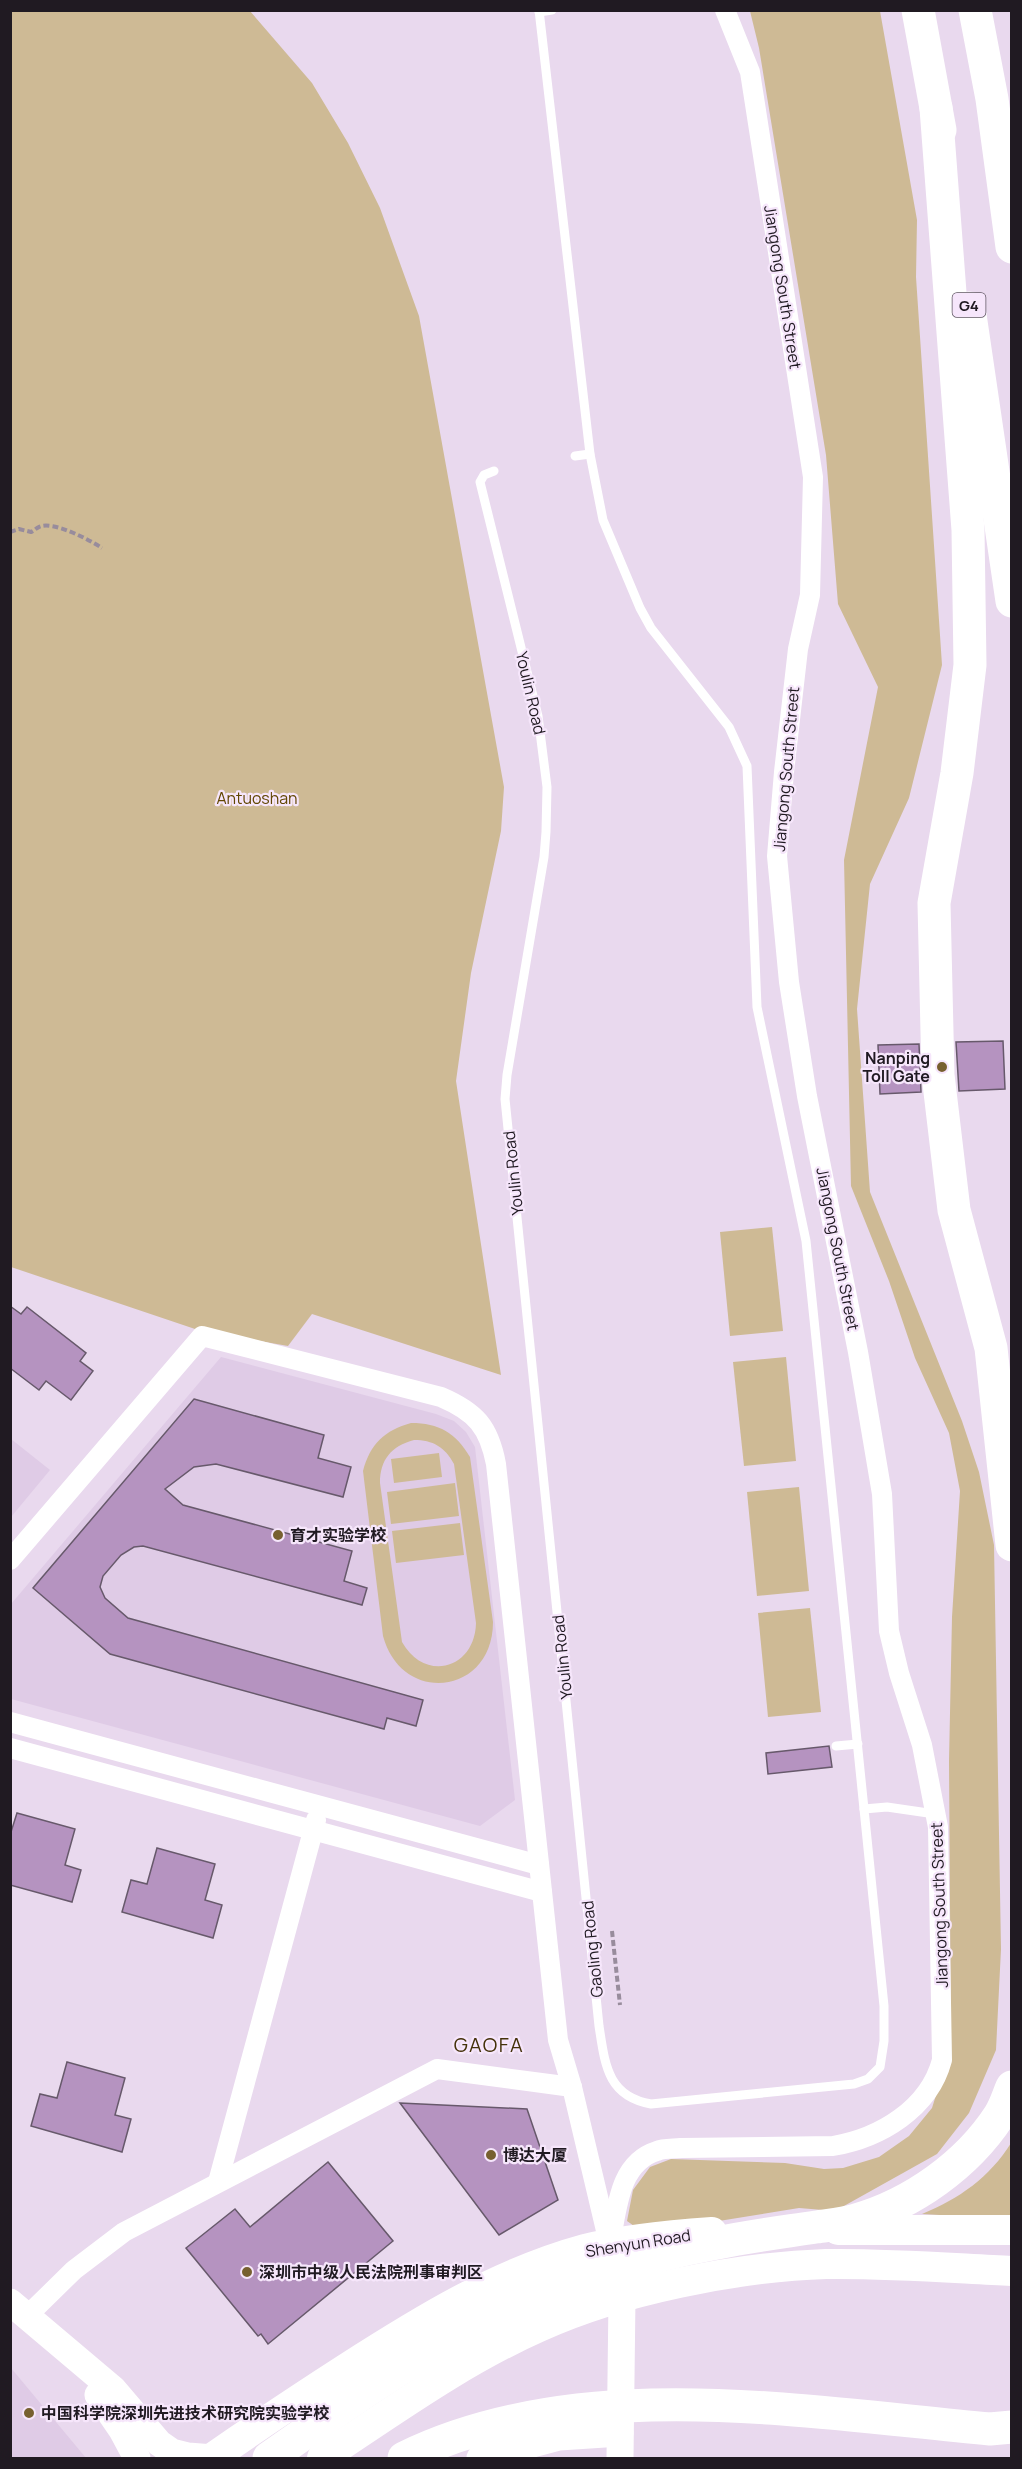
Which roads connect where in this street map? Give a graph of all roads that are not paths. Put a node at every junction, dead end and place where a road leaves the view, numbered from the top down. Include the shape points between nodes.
1 (552, 10) edge
2 (725, 10) edge
3 (918, 10) edge
4 (975, 10) edge
5 (539, 11) edge
6 (992, 99) junction
7 (936, 108) junction
8 (1011, 208) edge
9 (1011, 247) edge
10 (590, 454) junction
11 (575, 456) dead end
12 (494, 471) dead end
13 (1011, 601) edge
14 (1011, 1545) edge
15 (10, 1560) edge
16 (10, 1722) edge
17 (858, 1744) junction
18 (836, 1746) dead end
19 (10, 1748) edge
20 (320, 1806) junction
21 (864, 1809) junction
22 (936, 1814) junction
23 (313, 1830) junction
24 (539, 1865) junction
25 (584, 1873) joint
26 (542, 1892) junction
27 (1011, 2086) edge
28 (572, 2087) junction
29 (218, 2182) junction
30 (1011, 2230) edge
31 (610, 2244) junction
32 (1011, 2271) edge
33 (622, 2298) junction
34 (19, 2309) edge
35 (71, 2353) junction
36 (1011, 2427) edge
37 (620, 2446) edge
38 (137, 2458) edge
39 (212, 2458) edge
40 (269, 2458) edge
41 (322, 2458) edge
42 (404, 2458) edge
43 (480, 2458) edge

1 - 5 lane
2 - 22 street, Jiangong South Street via 750,72 813,477 810,595 798,649 777,856 789,982 882,1494 889,1631 922,1746
3 - 7 highway, G4
4 - 6 highway
5 - 10 lane, Gaoling Road
6 - 8 highway
6 - 9 highway
7 - 13 highway, G4 via 979,364
7 - 14 highway via 968,530 970,665 957,773 934,903 938,1075 954,1210 991,1348
10 - 11 lane
10 - 17 lane, Gaoling Road via 603,520 640,608 651,628 729,727 747,766 757,1007 806,1240
12 - 25 lane, Youlin Road via 484,475 480,482 537,716 547,787 544,857 506,1099
15 - 24 street via 202,1336 463,1406 480,1421 491,1441 496,1464
16 - 20 street
17 - 18 lane
17 - 21 lane, Gaoling Road
19 - 23 street
20 - 23 street
20 - 24 street
21 - 22 lane via 887,1807
21 - 25 lane, Gaoling Road via 884,2006 884,2041 880,2067 868,2079 854,2084 651,2104 620,2091 605,2058 599,2026
22 - 31 street, Jiangong South Street via 942,2052 938,2076 921,2099 896,2123 853,2143 657,2151 629,2172
23 - 26 street
23 - 29 street
24 - 26 street
26 - 28 street via 558,2040
27 - 40 highway via 1001,2114 975,2149 932,2183 893,2206 855,2221 706,2245 570,2283 445,2341 370,2387
28 - 29 street via 438,2069
28 - 31 street
29 - 34 street via 124,2232
30 - 31 main road, Shenyun Road via 756,2230
31 - 33 street
31 - 39 main road, Shenyun Road via 545,2262 462,2298 365,2356
32 - 33 main road via 824,2264 724,2275
33 - 37 street
33 - 41 main road via 573,2313 502,2344
34 - 35 street
35 - 38 street
35 - 39 street via 113,2389 159,2443 188,2457
36 - 42 highway via 990,2429 739,2407 650,2404 524,2417 464,2434
37 - 43 street via 559,2437

